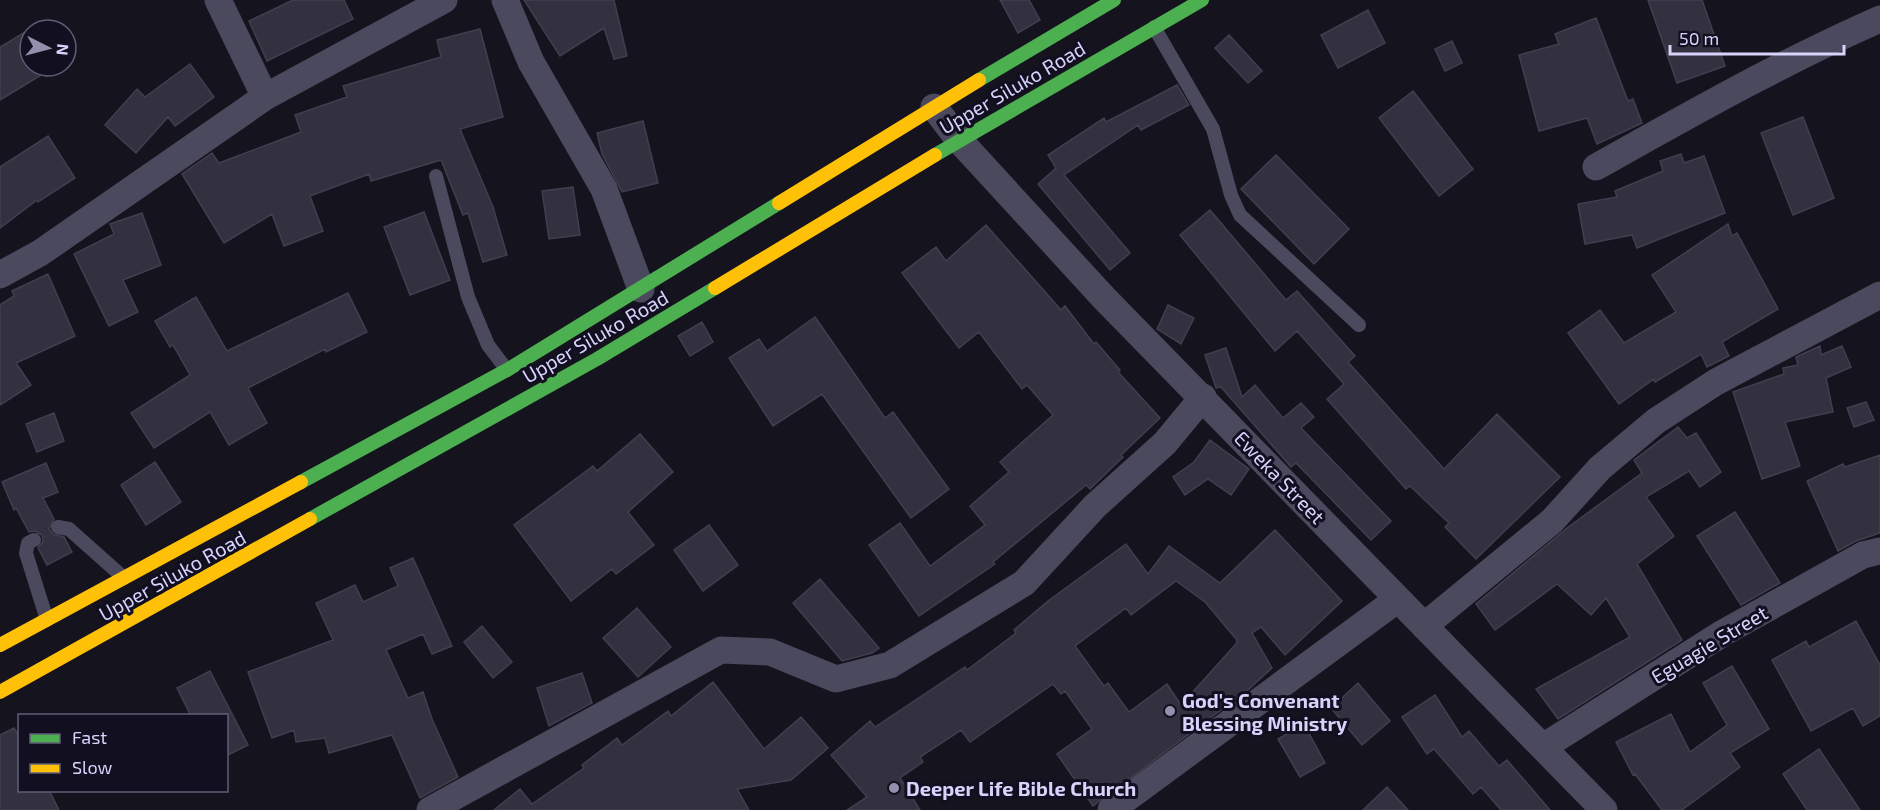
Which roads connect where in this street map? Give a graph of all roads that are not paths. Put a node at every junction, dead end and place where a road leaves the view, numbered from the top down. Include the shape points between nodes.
1 (218, 0) edge
2 (444, 0) edge
3 (505, 0) edge
4 (1114, 0) edge
5 (1202, 0) edge
6 (1880, 19) edge
7 (1154, 27) junction
8 (265, 97) junction
9 (934, 107) junction
10 (959, 140) junction
11 (1596, 167) dead end
12 (436, 176) dead end
13 (0, 275) edge
14 (641, 289) junction
15 (1880, 295) edge
16 (1359, 325) dead end
17 (507, 370) junction
18 (1203, 397) junction
19 (58, 527) dead end
20 (34, 540) dead end
21 (1880, 551) edge
22 (124, 578) junction
23 (1398, 599) junction
24 (47, 620) junction
25 (1424, 626) junction
26 (0, 645) edge
27 (0, 692) edge
28 (1543, 747) junction
29 (1591, 806) edge
30 (430, 810) edge
31 (1111, 810) edge

1 - 8 street
2 - 8 street
3 - 14 street via 531,62 604,189
4 - 9 main road, Upper Siluko Road
5 - 7 main road, Upper Siluko Road
6 - 11 street via 1708,104
7 - 10 main road, Upper Siluko Road
7 - 16 lane via 1213,129 1240,215
8 - 13 street via 40,253
9 - 10 street
9 - 14 main road, Upper Siluko Road
10 - 18 street, Eweka Street
10 - 27 main road, Upper Siluko Road via 597,359
12 - 17 lane via 468,297 488,345
14 - 17 main road, Upper Siluko Road
15 - 25 street via 1716,382 1656,421 1600,468 1552,521
17 - 22 main road, Upper Siluko Road
18 - 23 street, Eweka Street
18 - 30 street via 1166,443 1095,506 1024,583 890,665 836,679 770,652 721,650
19 - 22 lane via 69,529
20 - 24 lane via 28,543 26,553
21 - 28 street, Eguagie Street via 1863,555 1724,633
22 - 24 main road, Upper Siluko Road
23 - 25 street, Eweka Street
23 - 31 street
24 - 26 main road, Upper Siluko Road
25 - 28 street, Eweka Street
28 - 29 street, Eweka Street

